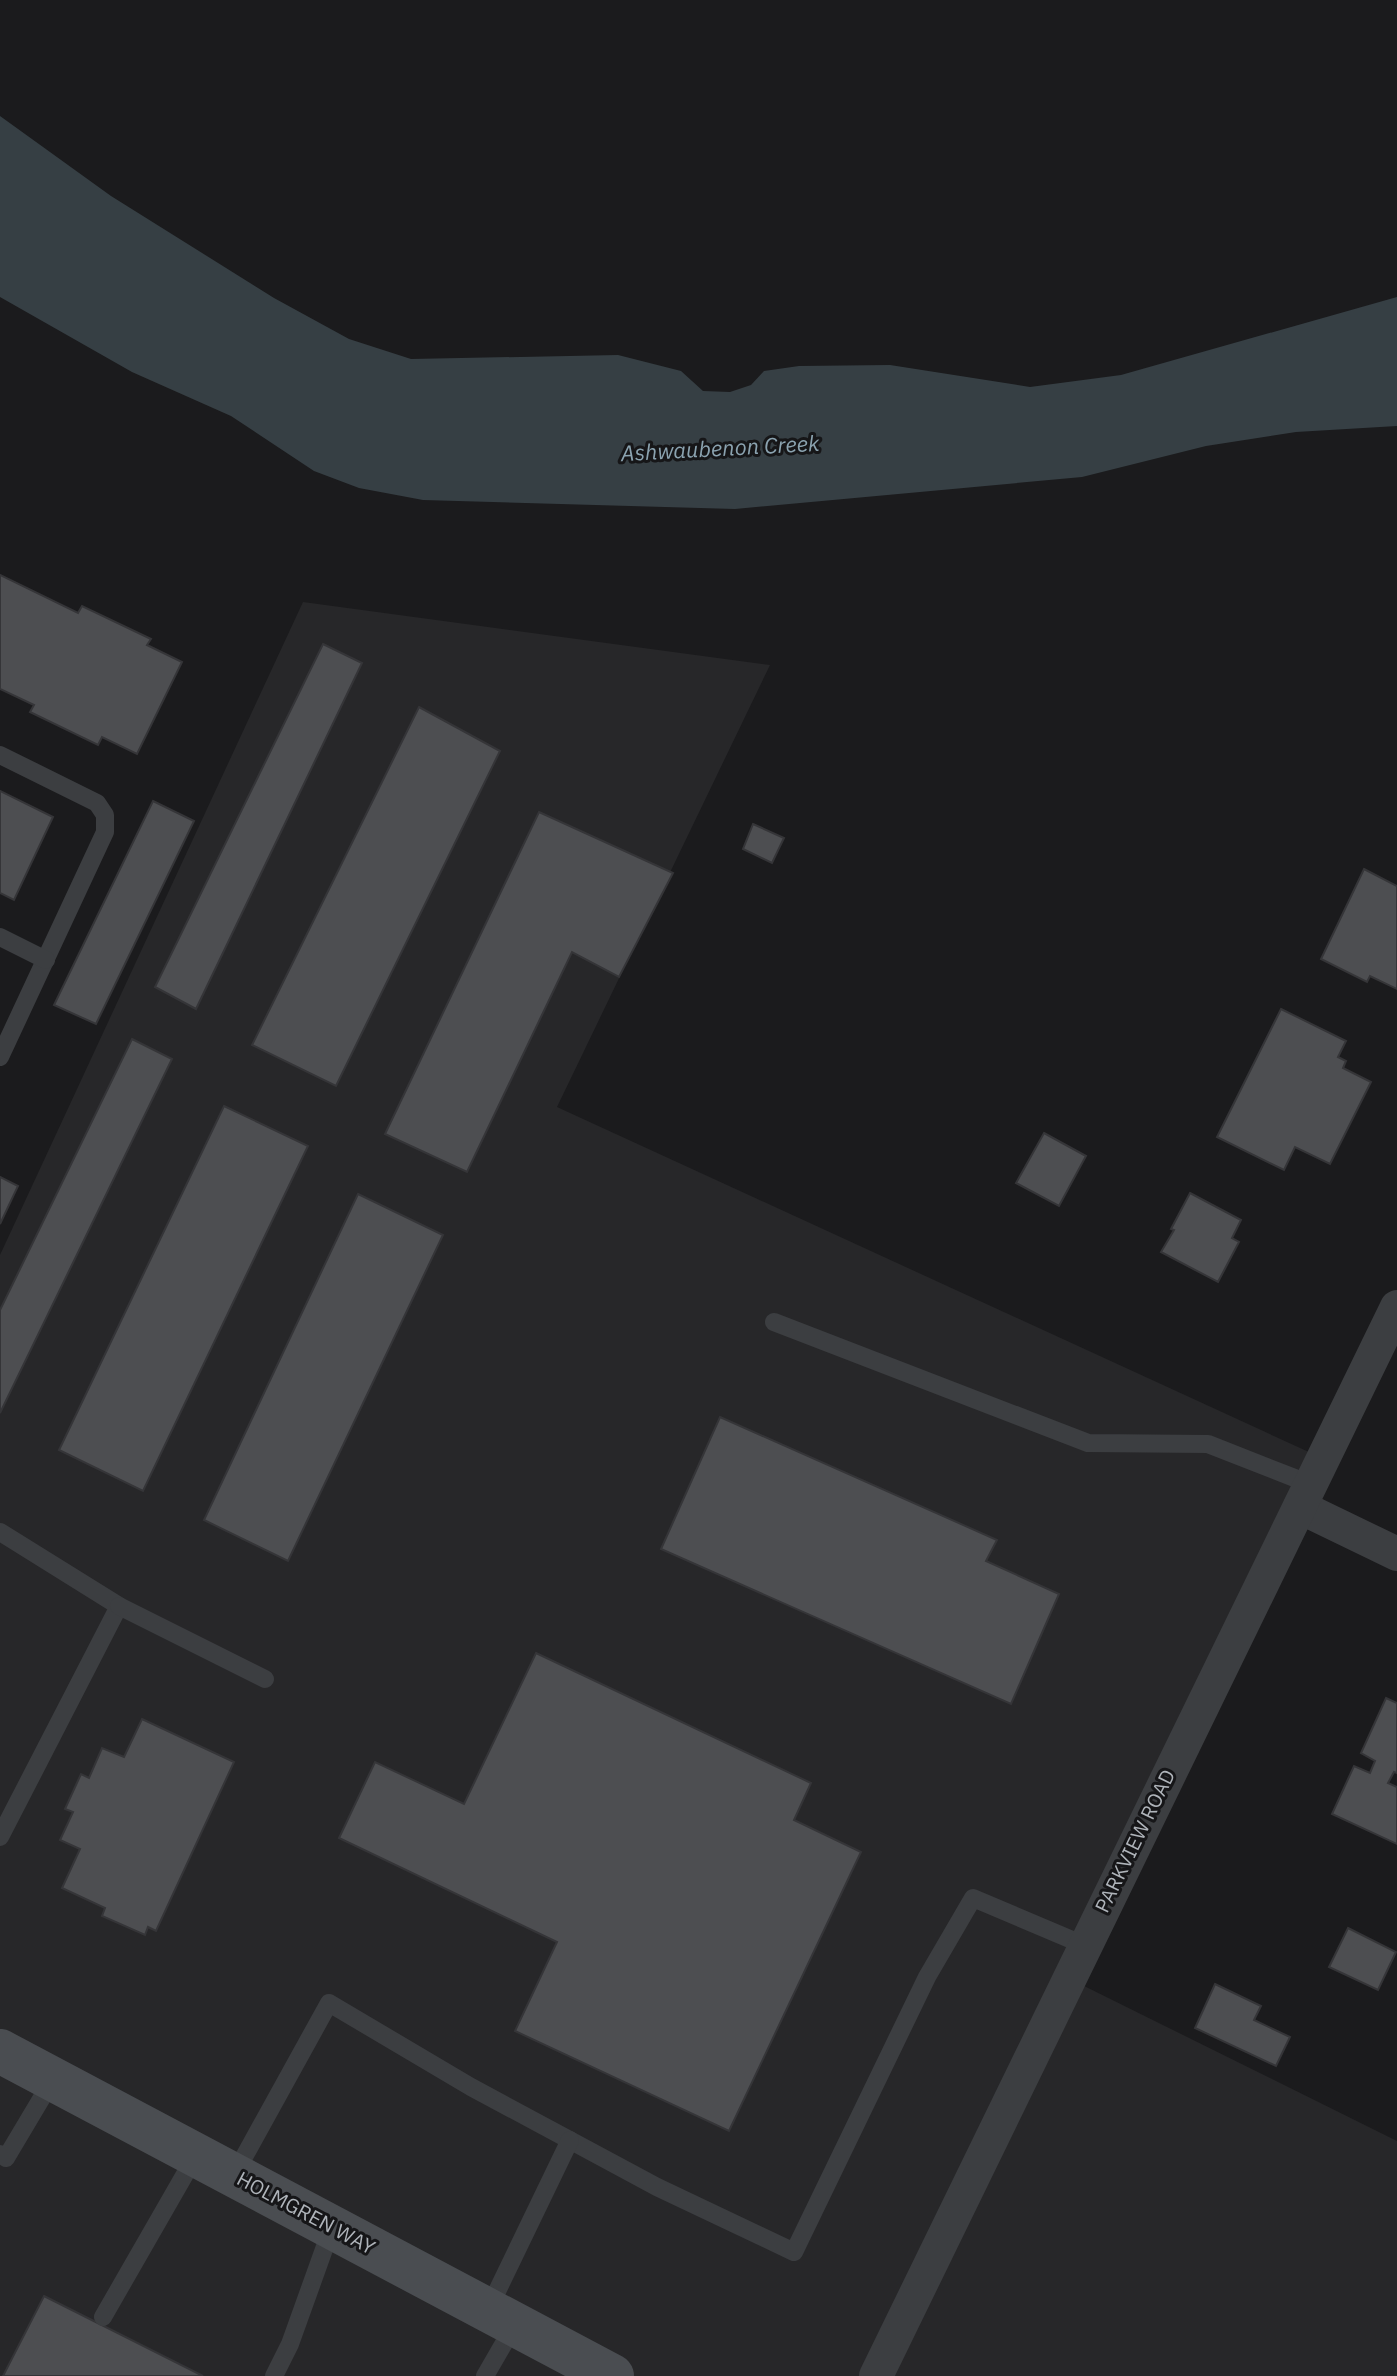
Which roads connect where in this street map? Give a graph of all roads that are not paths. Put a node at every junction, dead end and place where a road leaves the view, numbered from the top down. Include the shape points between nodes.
1 (0, 755) edge
2 (0, 937) edge
3 (46, 960) junction
4 (0, 1057) edge
5 (1397, 1307) edge
6 (774, 1322) dead end
7 (1305, 1496) junction
8 (0, 1532) edge
9 (1397, 1554) edge
10 (119, 1606) junction
11 (265, 1679) dead end
12 (0, 1837) edge
13 (1084, 1945) junction
14 (0, 2051) edge
15 (53, 2079) junction
16 (570, 2140) junction
17 (196, 2155) junction
18 (2, 2161) edge
19 (234, 2175) junction
20 (332, 2227) junction
21 (103, 2317) dead end
22 (501, 2317) junction
23 (274, 2376) edge
24 (485, 2376) edge
25 (612, 2376) edge
26 (876, 2376) edge

1 - 3 lane via 97,803 105,815 97,853
2 - 3 lane
3 - 4 lane
5 - 7 street, PARKVIEW ROAD
6 - 7 lane via 1088,1443 1208,1444
7 - 9 street
7 - 13 street, PARKVIEW ROAD
8 - 10 lane
10 - 11 lane
10 - 12 lane
13 - 16 lane via 973,1898 927,1977 794,2252
13 - 26 street, PARKVIEW ROAD
14 - 15 street, HOLMGREN WAY
15 - 17 street, HOLMGREN WAY
15 - 18 lane
16 - 19 lane via 329,2003
16 - 22 lane
17 - 19 street, HOLMGREN WAY
17 - 21 lane
19 - 20 street, HOLMGREN WAY
20 - 22 street, HOLMGREN WAY
20 - 23 lane
22 - 24 lane
22 - 25 street, HOLMGREN WAY

